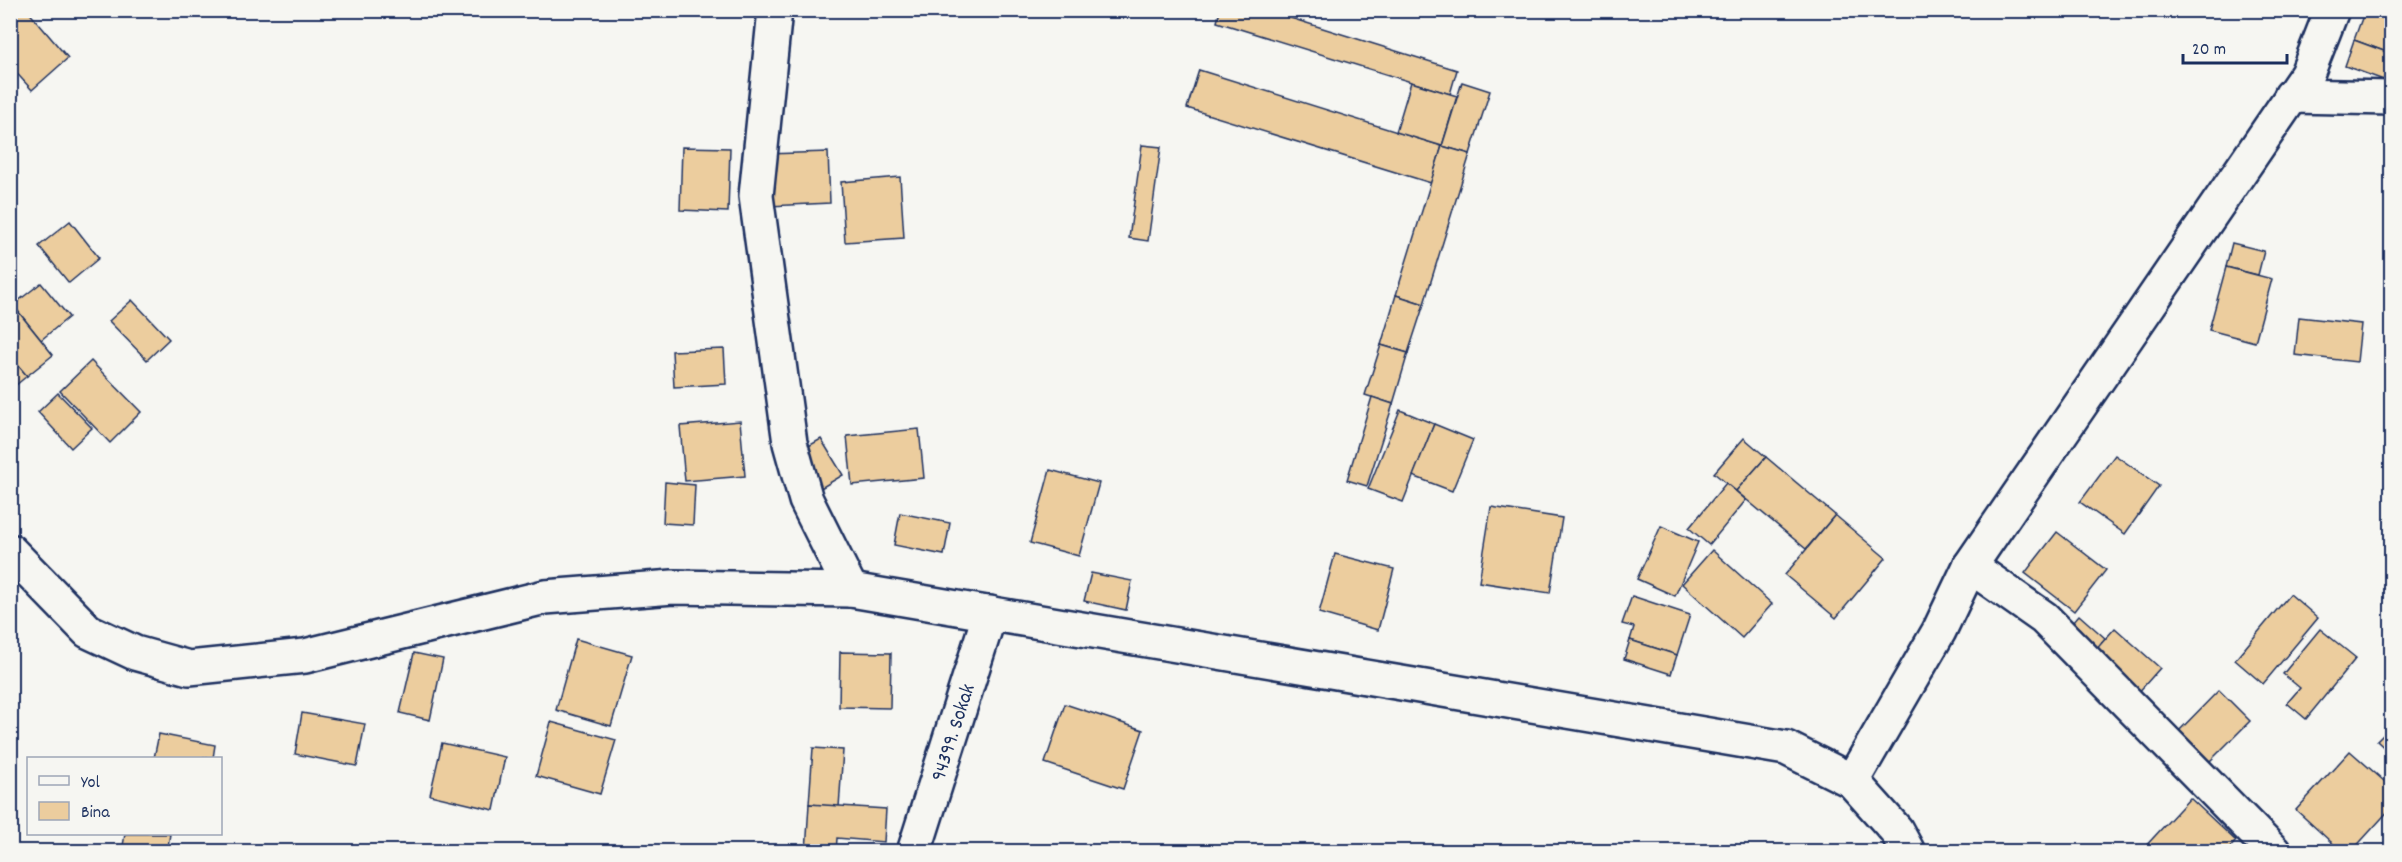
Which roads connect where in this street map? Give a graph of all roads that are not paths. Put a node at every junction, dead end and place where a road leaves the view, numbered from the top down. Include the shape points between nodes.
1 (775, 10) edge
2 (2332, 10) edge
3 (2291, 96) junction
4 (2391, 98) edge
5 (10, 551) edge
6 (1970, 566) junction
7 (851, 590) junction
8 (990, 613) junction
9 (1852, 781) junction
10 (914, 852) edge
11 (1908, 852) edge
12 (2274, 852) edge

1 - 7 street via 756,196 790,443 806,500
2 - 3 street via 2307,74
3 - 4 street
3 - 6 street
5 - 7 street via 88,631 135,653 189,668 305,656 545,597 673,587
6 - 9 street via 1940,631
6 - 12 street via 2044,618
7 - 8 street
8 - 9 street via 1786,748
8 - 10 street, 94399. Sokak
9 - 11 street via 1896,830

